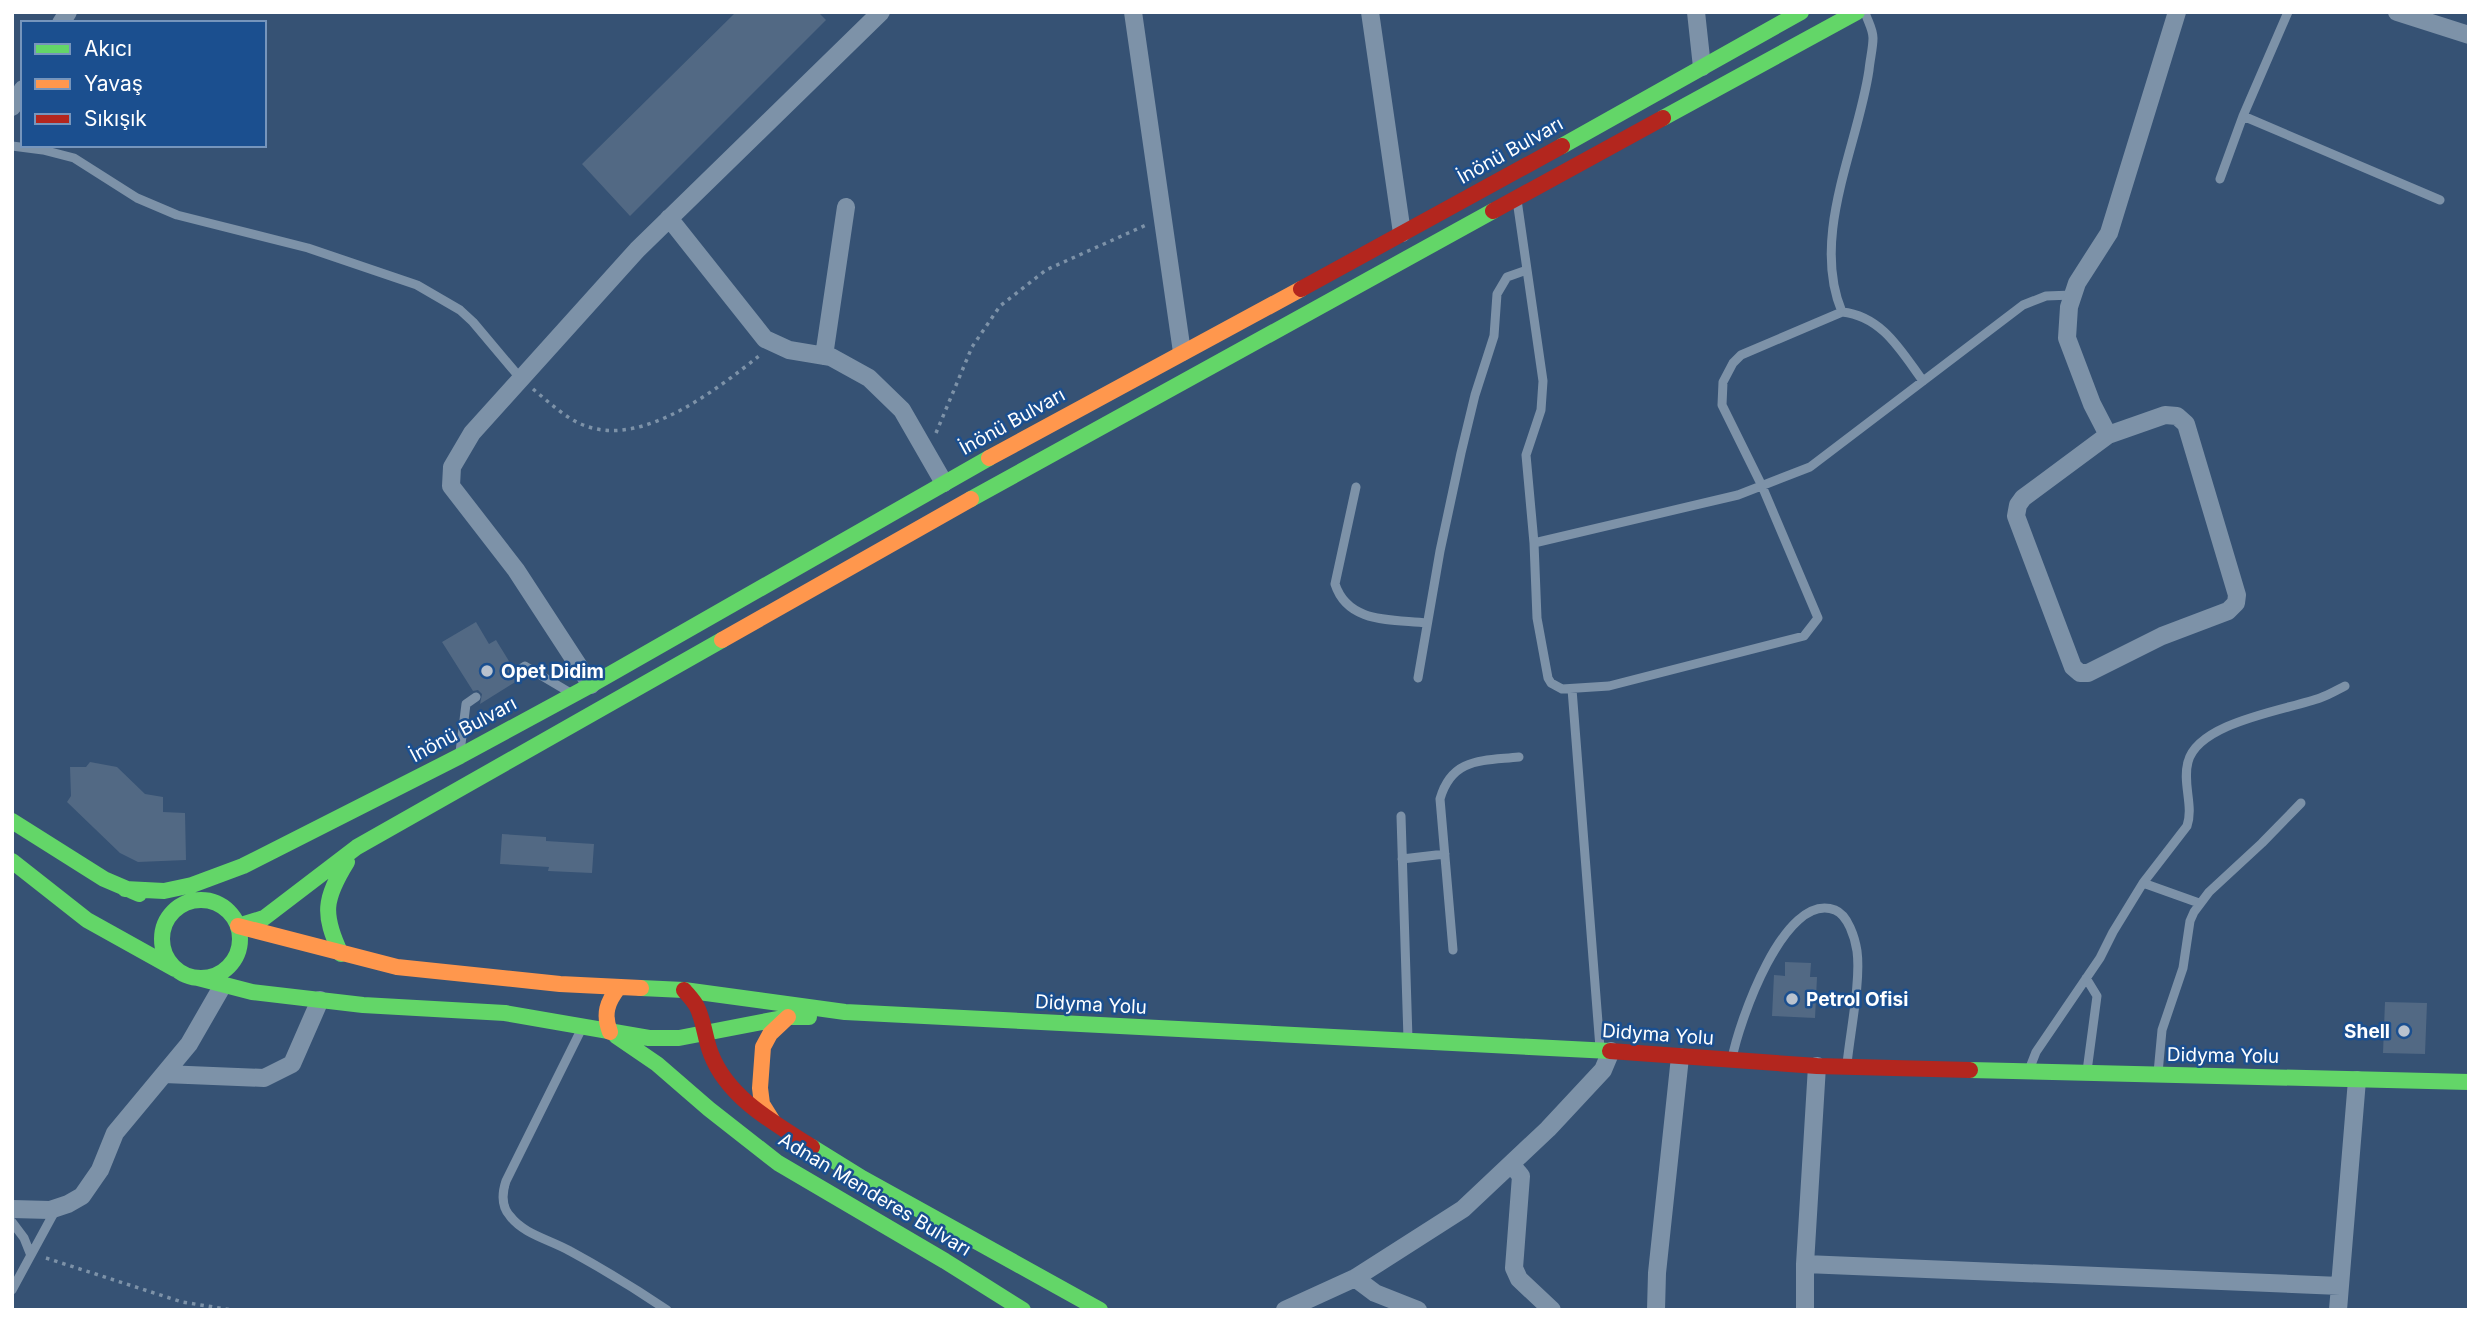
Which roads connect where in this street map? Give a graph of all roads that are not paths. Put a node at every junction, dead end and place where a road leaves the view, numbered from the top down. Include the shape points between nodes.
1 (881, 12) edge
2 (1133, 12) edge
3 (1370, 12) edge
4 (1696, 12) edge
5 (1801, 12) edge
6 (1857, 12) edge
7 (1864, 12) edge
8 (2177, 12) edge
9 (2288, 12) edge
10 (2397, 12) edge
11 (2469, 35) edge
12 (1702, 67) junction
13 (2243, 116) junction
14 (27, 147) edge
15 (56, 149) edge
16 (2220, 179) dead end
17 (1517, 198) junction
18 (2440, 201) dead end
19 (846, 207) dead end
20 (669, 218) junction
21 (1402, 233) junction
22 (1527, 270) junction
23 (2072, 295) junction
24 (1842, 312) junction
25 (1182, 352) junction
26 (824, 356) junction
27 (521, 379) junction
28 (1923, 381) junction
29 (2108, 435) junction
30 (944, 483) junction
31 (1356, 486) dead end
32 (1762, 486) junction
33 (1534, 543) junction
34 (1427, 623) junction
35 (516, 672) dead end
36 (1418, 678) dead end
37 (591, 685) junction
38 (2345, 686) dead end
39 (1572, 689) junction
40 (573, 695) junction
41 (476, 697) dead end
42 (460, 756) junction
43 (1520, 757) dead end
44 (2301, 803) dead end
45 (1401, 816) dead end
46 (12, 821) edge
47 (357, 847) junction
48 (1445, 854) junction
49 (1402, 859) junction
50 (12, 861) edge
51 (243, 866) junction
52 (2143, 883) junction
53 (125, 889) junction
54 (205, 900) junction
55 (2199, 904) junction
56 (176, 908) junction
57 (238, 926) junction
58 (1453, 950) dead end
59 (341, 954) junction
60 (175, 969) junction
61 (198, 978) junction
62 (2086, 978) junction
63 (223, 985) junction
64 (619, 987) junction
65 (684, 990) junction
66 (320, 1000) junction
67 (845, 1012) junction
68 (788, 1017) junction
69 (583, 1026) junction
70 (610, 1032) junction
71 (705, 1033) junction
72 (1408, 1041) junction
73 (1606, 1051) junction
74 (1680, 1057) junction
75 (1732, 1060) junction
76 (1817, 1066) junction
77 (1847, 1067) junction
78 (2028, 1071) junction
79 (2087, 1073) junction
80 (164, 1074) junction
81 (2158, 1075) junction
82 (2357, 1080) junction
83 (2469, 1083) edge
84 (774, 1123) junction
85 (1511, 1164) junction
86 (57, 1208) junction
87 (12, 1209) edge
88 (12, 1222) edge
89 (30, 1253) junction
90 (1805, 1264) junction
91 (1355, 1278) junction
92 (2340, 1286) junction
93 (12, 1290) edge
94 (667, 1310) edge
95 (1023, 1310) edge
96 (1100, 1310) edge
97 (1285, 1310) edge
98 (1418, 1310) edge
99 (1552, 1310) edge
100 (1656, 1310) edge
101 (1805, 1310) edge
102 (2338, 1310) edge

1 - 20 street
2 - 25 street
3 - 21 street
4 - 12 street
5 - 12 main road, İnönü Bulvarı
6 - 17 main road
7 - 24 lane via 1873,35 1865,100 1837,199 1831,257 1834,293
8 - 23 street via 2109,233
9 - 13 lane
10 - 11 street
12 - 21 main road, İnönü Bulvarı
13 - 16 lane
13 - 18 lane
14 - 15 lane
15 - 27 lane via 157,208 308,248 431,292 473,322
17 - 22 lane
17 - 47 main road via 1071,442
19 - 26 street
20 - 26 street via 765,339 789,350
20 - 27 street
21 - 25 main road, İnönü Bulvarı
22 - 33 lane via 1543,381 1541,410 1526,455
22 - 34 lane via 1507,277 1497,294 1494,336 1461,453
23 - 28 lane via 2046,296 2023,305
23 - 29 street via 2067,338
24 - 28 lane via 1865,316 1882,328
24 - 32 lane via 1741,355 1727,372 1722,405
25 - 30 main road, İnönü Bulvarı
26 - 30 street via 869,378 902,411
27 - 37 street via 472,433 452,467 451,486 516,570
28 - 32 lane via 1810,467
29 - 29 street via 2023,498 2016,510 2073,667 2084,673 2228,611 2237,599 2186,424 2165,415
30 - 37 main road, İnönü Bulvarı
31 - 34 lane via 1335,584 1338,594 1351,609 1369,617
32 - 33 lane
32 - 39 lane via 1818,618 1804,636 1609,686
33 - 39 lane via 1536,618 1548,678 1556,687
34 - 36 lane
35 - 40 lane via 525,666
37 - 40 main road, İnönü Bulvarı
38 - 52 lane via 2319,699 2250,718 2202,740 2188,759 2188,826
39 - 73 lane
40 - 42 main road, İnönü Bulvarı
41 - 42 lane via 466,704
42 - 51 main road, İnönü Bulvarı
43 - 48 lane via 1468,763 1448,779 1440,799
44 - 55 lane
45 - 49 lane
46 - 53 main road
47 - 57 main road via 264,918
47 - 59 main road via 331,887 325,908 328,928
48 - 49 lane
48 - 58 lane
49 - 72 lane
50 - 60 main road via 87,920
51 - 53 main road via 164,891
51 - 54 main road
52 - 55 lane
52 - 62 lane
53 - 56 main road
54 - 56 main road
54 - 57 main road via 226,908
55 - 81 lane via 2190,921 2183,968 2162,1030
56 - 60 main road via 161,939
57 - 59 main road
57 - 61 main road via 238,951 232,962 211,977
59 - 64 main road via 397,967
60 - 61 main road
61 - 63 main road
62 - 78 lane
62 - 79 lane via 2097,996
63 - 66 main road
63 - 80 street via 189,1044
64 - 65 main road
64 - 70 main road via 605,1010
65 - 67 main road
65 - 71 main road, Adnan Menderes Bulvarı
66 - 69 main road via 505,1013
66 - 80 street via 292,1064 264,1078
67 - 68 main road
67 - 72 main road, Didyma Yolu
68 - 71 main road
68 - 84 main road via 770,1034 760,1068 762,1104
69 - 70 main road
69 - 94 lane via 503,1188 506,1211 517,1224
70 - 71 main road via 649,1038
70 - 95 main road, Adnan Menderes Bulvarı via 657,1064 778,1163
71 - 84 main road, Adnan Menderes Bulvarı via 725,1080
72 - 73 main road, Didyma Yolu
73 - 74 main road, Didyma Yolu
73 - 85 street via 1603,1070
74 - 75 main road, Didyma Yolu
74 - 100 street
75 - 76 main road, Didyma Yolu
75 - 77 lane via 1741,1021 1772,954 1800,920 1828,908 1843,916 1857,951
76 - 77 main road, Didyma Yolu
76 - 90 street
77 - 78 main road, Didyma Yolu
78 - 79 main road, Didyma Yolu
79 - 81 main road, Didyma Yolu
80 - 86 street via 115,1133 100,1170 82,1196
81 - 82 main road, Didyma Yolu
82 - 83 main road, Didyma Yolu
82 - 92 street
84 - 96 main road, Adnan Menderes Bulvarı via 862,1178
85 - 91 street via 1463,1209
85 - 99 street via 1521,1176 1514,1268 1519,1279
86 - 87 street
86 - 89 lane
88 - 89 lane
89 - 93 lane
90 - 92 street
90 - 101 street
91 - 97 street
91 - 98 street via 1375,1293
92 - 102 street

